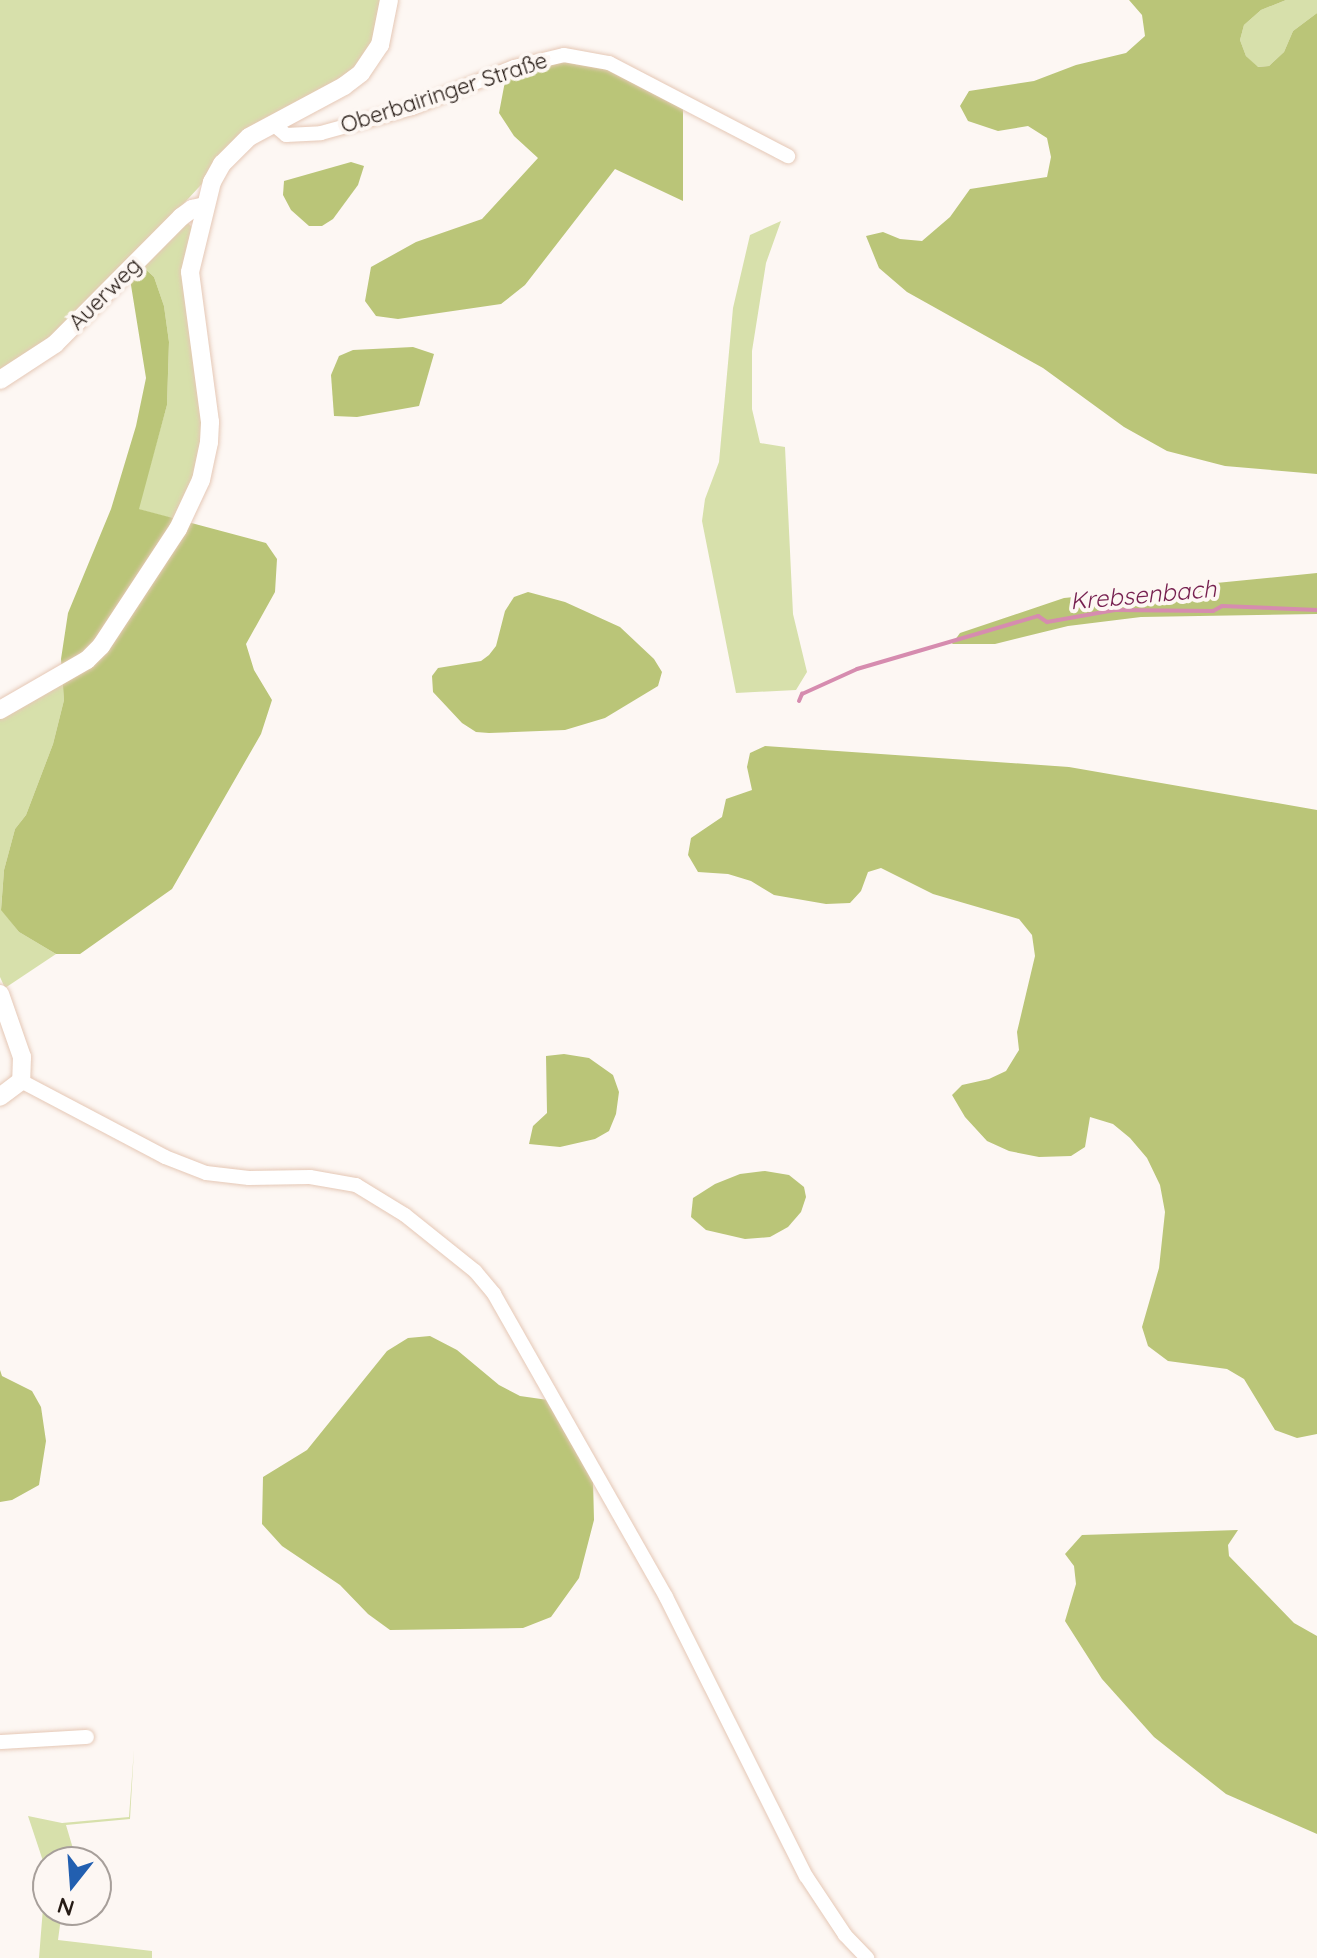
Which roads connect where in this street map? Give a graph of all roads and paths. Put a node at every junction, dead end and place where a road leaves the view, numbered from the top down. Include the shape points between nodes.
1 (389, 0) edge
2 (273, 124) junction
3 (788, 156) dead end
4 (205, 206) junction
5 (0, 380) edge
6 (0, 710) edge
7 (0, 994) edge
8 (21, 1081) junction
9 (0, 1097) edge
10 (87, 1737) dead end
11 (0, 1742) edge
12 (867, 1958) edge

1 - 2 street, Oberbairinger Straße via 380,45 361,73
2 - 3 street, Oberbairinger Straße via 286,135 321,133 412,108 541,59 586,57 648,81
2 - 4 street, Oberbairinger Straße via 249,137 222,164
4 - 5 street, Auerweg via 181,217 55,344
4 - 6 street, Oberbairinger Straße via 190,272 210,422 201,480 178,529 101,646 87,660
7 - 8 street via 22,1057
8 - 9 street
8 - 12 street via 206,1173 310,1177 356,1185 405,1215 475,1271 494,1294 666,1597 806,1876 838,1926
10 - 11 street

